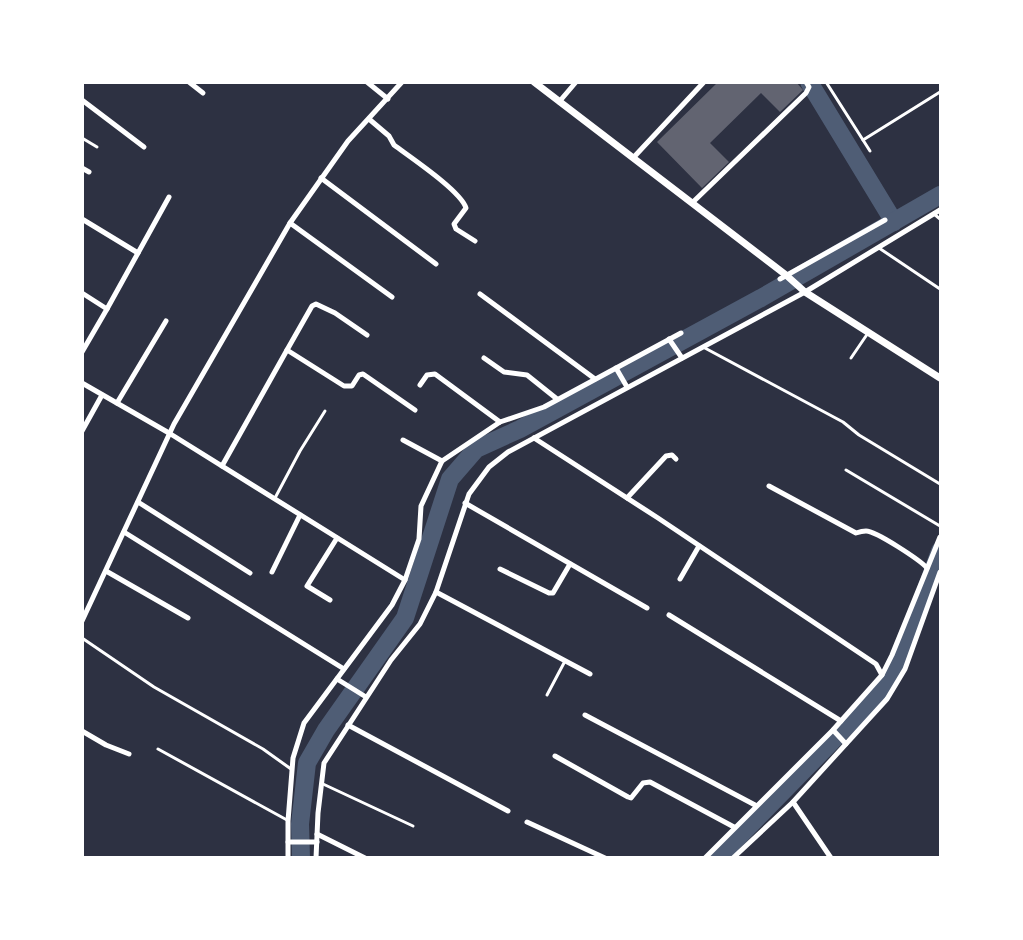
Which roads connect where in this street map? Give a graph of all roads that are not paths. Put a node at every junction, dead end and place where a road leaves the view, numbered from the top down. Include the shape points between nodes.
1 (189, 82) edge
2 (367, 82) edge
3 (402, 82) edge
4 (534, 82) edge
5 (576, 82) edge
6 (806, 82) edge
7 (826, 82) edge
8 (704, 83) edge
9 (940, 92) edge
10 (203, 93) dead end
11 (388, 99) junction
12 (82, 100) edge
13 (559, 102) junction
14 (369, 119) junction
15 (82, 138) edge
16 (863, 140) junction
17 (97, 147) dead end
18 (144, 147) dead end
19 (870, 151) dead end
20 (633, 158) junction
21 (82, 168) edge
22 (89, 172) dead end
23 (321, 178) junction
24 (169, 196) dead end
25 (692, 203) junction
26 (940, 210) edge
27 (934, 214) junction
28 (82, 219) edge
29 (940, 219) edge
30 (885, 220) dead end
31 (290, 223) junction
32 (475, 241) dead end
33 (879, 248) junction
34 (138, 253) junction
35 (436, 264) dead end
36 (785, 277) junction
37 (940, 289) edge
38 (802, 290) junction
39 (82, 293) edge
40 (480, 294) dead end
41 (392, 297) dead end
42 (107, 309) junction
43 (166, 321) dead end
44 (681, 333) dead end
45 (868, 333) junction
46 (368, 335) dead end
47 (669, 339) junction
48 (702, 346) junction
49 (287, 350) junction
50 (82, 352) edge
51 (484, 358) dead end
52 (682, 358) junction
53 (851, 358) dead end
54 (616, 368) junction
55 (940, 378) edge
56 (595, 379) junction
57 (82, 383) edge
58 (420, 385) dead end
59 (627, 387) junction
60 (102, 395) junction
61 (557, 399) junction
62 (117, 403) junction
63 (415, 410) dead end
64 (325, 411) dead end
65 (500, 422) junction
66 (82, 432) edge
67 (170, 433) junction
68 (534, 438) junction
69 (403, 440) dead end
70 (676, 459) dead end
71 (442, 461) junction
72 (222, 466) junction
73 (846, 470) dead end
74 (940, 484) edge
75 (769, 486) dead end
76 (275, 498) junction
77 (627, 498) junction
78 (138, 502) junction
79 (465, 503) junction
80 (300, 515) junction
81 (940, 526) edge
82 (124, 532) junction
83 (940, 537) edge
84 (337, 538) junction
85 (699, 546) junction
86 (570, 564) junction
87 (927, 568) junction
88 (500, 569) dead end
89 (106, 571) junction
90 (272, 572) dead end
91 (940, 572) edge
92 (250, 573) dead end
93 (680, 579) dead end
94 (405, 580) junction
95 (436, 592) junction
96 (330, 600) dead end
97 (647, 608) dead end
98 (669, 615) dead end
99 (188, 618) dead end
100 (82, 621) edge
101 (82, 638) edge
102 (565, 661) junction
103 (344, 669) junction
104 (590, 674) dead end
105 (882, 675) junction
106 (337, 679) junction
107 (547, 695) dead end
108 (366, 697) junction
109 (585, 714) dead end
110 (841, 721) junction
111 (348, 724) junction
112 (833, 730) junction
113 (82, 731) edge
114 (846, 744) junction
115 (158, 748) dead end
116 (129, 754) dead end
117 (555, 756) dead end
118 (292, 770) junction
119 (321, 784) junction
120 (794, 802) junction
121 (755, 806) junction
122 (508, 811) dead end
123 (288, 821) junction
124 (527, 822) dead end
125 (412, 826) dead end
126 (734, 827) junction
127 (317, 834) junction
128 (288, 842) junction
129 (317, 842) junction
130 (594, 855) edge
131 (288, 858) edge
132 (316, 858) edge
133 (365, 858) edge
134 (604, 858) edge
135 (705, 858) edge
136 (733, 858) edge
137 (831, 858) edge

1 - 10 street
2 - 11 street
3 - 11 street
4 - 13 street
5 - 13 street
6 - 25 street via 806,93
7 - 16 lane
8 - 20 street
9 - 16 lane
11 - 14 street
12 - 18 street
13 - 20 street
14 - 23 street
14 - 32 street via 394,145 462,200 466,208 454,224
15 - 17 lane
16 - 19 lane
20 - 25 street
21 - 22 street
23 - 31 street
23 - 35 street
24 - 34 street
25 - 36 street
26 - 27 street
27 - 29 lane
27 - 33 street
28 - 34 street
30 - 36 street
31 - 41 street
31 - 67 street
33 - 37 lane
33 - 38 street
34 - 42 street
36 - 38 street
38 - 45 street
38 - 48 street
39 - 42 street
40 - 56 street
42 - 50 street
43 - 62 street
44 - 47 street
45 - 53 lane
45 - 55 street
46 - 49 street via 316,304
47 - 52 street
47 - 54 street
48 - 52 street
48 - 74 lane via 843,422
49 - 63 street via 344,386 351,386 363,374
49 - 72 street
51 - 61 street via 504,372 527,375
52 - 59 street
54 - 56 street
54 - 59 street
56 - 61 street
57 - 60 street
58 - 65 street via 427,375 435,374
59 - 68 street
60 - 62 street
60 - 66 street
61 - 65 street
62 - 67 street
64 - 76 lane
65 - 71 street
67 - 72 street
67 - 78 street
68 - 77 street
68 - 79 street via 489,466
69 - 71 street
70 - 77 street via 666,456
71 - 94 street via 421,506 419,539
72 - 76 street
73 - 81 lane
75 - 87 street via 856,533 867,531 922,561
76 - 80 street
77 - 85 street
78 - 82 street
78 - 92 street
79 - 86 street
79 - 95 street
80 - 84 street
80 - 90 street
82 - 89 street
82 - 103 street
83 - 87 street
84 - 94 street
84 - 96 street via 307,586
85 - 93 street
85 - 105 street via 876,664
86 - 88 street via 553,593
86 - 97 street
87 - 105 street
89 - 99 street
89 - 100 street
91 - 114 street via 905,669 887,699
94 - 103 street via 392,606
95 - 102 street
95 - 108 street via 420,624
98 - 110 street
101 - 118 lane via 154,687 263,749
102 - 104 street
102 - 107 lane
103 - 106 street
105 - 110 street
106 - 108 street
106 - 118 street via 304,723
108 - 111 street
109 - 121 street
110 - 112 street
111 - 119 street via 324,763
111 - 122 street
112 - 114 street
112 - 121 street
113 - 116 street
114 - 120 street
115 - 123 lane
117 - 126 street via 628,797 643,783 650,782
118 - 123 street
119 - 125 lane
119 - 127 street
120 - 136 street
120 - 137 street
121 - 126 street
123 - 128 street
124 - 130 street
126 - 135 street
127 - 129 street
127 - 133 street
128 - 129 street
128 - 131 street
129 - 132 street
130 - 134 street

